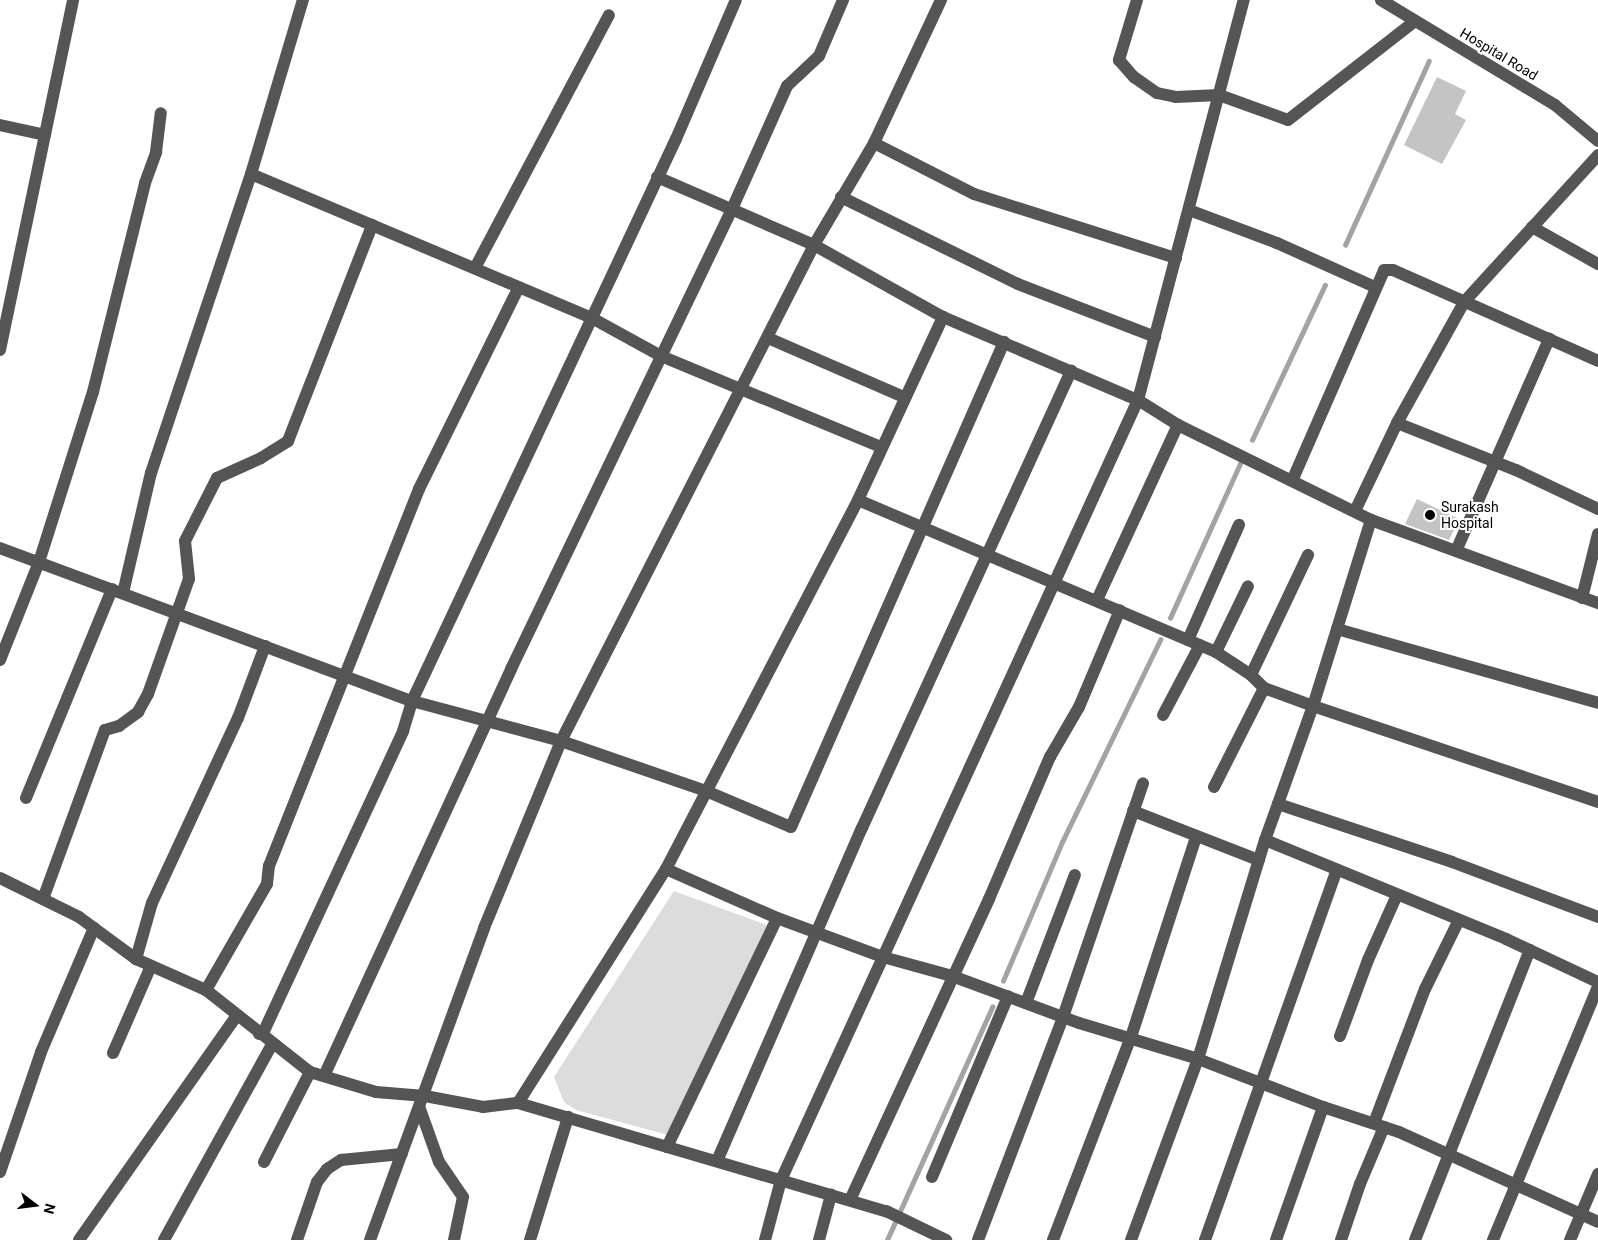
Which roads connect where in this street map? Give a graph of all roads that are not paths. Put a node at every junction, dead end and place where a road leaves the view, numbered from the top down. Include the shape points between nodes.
1 (73, 0) edge
2 (303, 0) edge
3 (736, 0) edge
4 (844, 0) edge
5 (941, 0) edge
6 (1137, 0) edge
7 (1244, 0) edge
8 (1381, 0) edge
9 (608, 15) dead end
10 (1415, 21) junction
11 (1219, 95) junction
12 (161, 113) dead end
13 (0, 124) edge
14 (45, 135) junction
15 (1598, 141) edge
16 (874, 143) junction
17 (1598, 155) edge
18 (251, 174) junction
19 (657, 177) junction
20 (842, 197) junction
21 (732, 208) junction
22 (1189, 210) junction
23 (372, 225) junction
24 (1532, 227) junction
25 (814, 245) junction
26 (1176, 258) junction
27 (1598, 264) edge
28 (475, 268) junction
29 (519, 287) junction
30 (1375, 287) junction
31 (1464, 302) junction
32 (590, 317) junction
33 (943, 317) junction
34 (1155, 337) junction
35 (768, 338) junction
36 (1549, 339) junction
37 (1004, 342) junction
38 (0, 350) edge
39 (661, 356) junction
40 (1598, 361) edge
41 (1071, 371) junction
42 (742, 388) junction
43 (904, 397) junction
44 (1138, 400) junction
45 (1397, 423) junction
46 (1178, 425) junction
47 (882, 447) junction
48 (1495, 462) junction
49 (1292, 480) junction
50 (858, 500) junction
51 (1598, 509) edge
52 (1355, 512) junction
53 (1372, 520) junction
54 (1240, 525) dead end
55 (925, 527) junction
56 (1598, 534) edge
57 (0, 548) edge
58 (1456, 551) junction
59 (990, 555) junction
60 (1308, 556) dead end
61 (38, 562) junction
62 (1055, 581) junction
63 (1248, 586) dead end
64 (117, 591) junction
65 (1582, 598) junction
66 (1097, 600) junction
67 (1598, 603) edge
68 (1120, 610) junction
69 (178, 614) junction
70 (1337, 629) junction
71 (1194, 643) junction
72 (265, 646) junction
73 (1216, 652) junction
74 (0, 660) edge
75 (1251, 675) junction
76 (347, 676) junction
77 (1264, 688) junction
78 (412, 701) junction
79 (1598, 703) edge
80 (1313, 706) junction
81 (1163, 715) dead end
82 (489, 721) junction
83 (561, 741) junction
84 (1143, 783) dead end
85 (1214, 787) dead end
86 (706, 790) junction
87 (26, 798) dead end
88 (1598, 802) edge
89 (1278, 804) junction
90 (1134, 811) junction
91 (1196, 837) junction
92 (1265, 840) junction
93 (1259, 860) junction
94 (666, 869) junction
95 (1337, 870) junction
96 (1074, 874) dead end
97 (0, 878) edge
98 (1397, 895) junction
99 (43, 899) junction
100 (1598, 917) edge
101 (777, 918) junction
102 (1459, 920) junction
103 (94, 928) junction
104 (817, 933) junction
105 (1530, 950) junction
106 (883, 957) junction
107 (136, 959) junction
108 (151, 966) junction
109 (952, 976) junction
110 (1598, 982) edge
111 (1598, 986) edge
112 (206, 990) junction
113 (1008, 996) junction
114 (1026, 1003) junction
115 (237, 1015) junction
116 (1062, 1017) junction
117 (259, 1034) junction
118 (1340, 1036) dead end
119 (1131, 1037) junction
120 (272, 1044) junction
121 (113, 1053) dead end
122 (1198, 1059) junction
123 (310, 1072) junction
124 (324, 1076) junction
125 (1262, 1082) junction
126 (425, 1096) junction
127 (518, 1103) junction
128 (1323, 1107) junction
129 (420, 1109) junction
130 (568, 1118) junction
131 (1379, 1125) junction
132 (667, 1147) junction
133 (1450, 1153) junction
134 (402, 1154) junction
135 (717, 1160) junction
136 (264, 1162) dead end
137 (0, 1172) edge
138 (1598, 1174) edge
139 (932, 1177) dead end
140 (781, 1180) junction
141 (1516, 1182) junction
142 (832, 1195) junction
143 (850, 1200) junction
144 (1581, 1212) junction
145 (1598, 1222) edge
146 (79, 1240) edge
147 (164, 1240) edge
148 (296, 1240) edge
149 (370, 1240) edge
150 (454, 1240) edge
151 (530, 1240) edge
152 (764, 1240) edge
153 (819, 1240) edge
154 (946, 1240) edge
155 (978, 1240) edge
156 (1052, 1240) edge
157 (1131, 1240) edge
158 (1205, 1240) edge
159 (1276, 1240) edge
160 (1341, 1240) edge
161 (1415, 1240) edge
162 (1493, 1240) edge
163 (1570, 1240) edge

1 - 14 street
2 - 18 street
3 - 19 street
4 - 21 street via 818,56 787,86
5 - 16 street
6 - 11 street via 1119,60 1134,78 1157,93 1176,97
7 - 11 street
8 - 10 street, Hospital Road
9 - 28 street
10 - 11 street via 1288,120
10 - 15 street, Hospital Road via 1554,105
11 - 22 street
12 - 61 street via 156,152 145,183 93,392
13 - 14 street
14 - 38 street
16 - 20 street
16 - 26 street via 974,194
17 - 24 street
18 - 23 street
18 - 64 street via 151,473
19 - 21 street
19 - 32 street
20 - 25 street
20 - 34 street via 1018,284
21 - 25 street
21 - 39 street
22 - 26 street
22 - 30 street via 1277,243
23 - 28 street
23 - 69 street via 288,441 218,478 185,541 188,579
24 - 27 street
24 - 31 street
25 - 33 street
25 - 35 street
26 - 34 street
28 - 29 street
29 - 32 street
29 - 76 street via 419,489
30 - 31 street via 1384,270 1394,270
30 - 49 street
31 - 36 street
31 - 45 street
32 - 39 street
32 - 78 street
33 - 37 street
33 - 43 street
34 - 44 street
35 - 42 street
35 - 43 street
36 - 40 street
36 - 48 street
37 - 41 street
37 - 55 street
39 - 42 street
39 - 82 street
41 - 44 street
41 - 59 street
42 - 47 street
42 - 83 street
43 - 47 street
44 - 46 street
44 - 62 street
45 - 48 street
45 - 52 street
46 - 49 street
46 - 66 street
47 - 50 street
48 - 51 street
48 - 58 street
49 - 52 street
50 - 55 street
50 - 86 street
52 - 53 street
53 - 58 street
53 - 70 street
54 - 71 street
55 - 59 street
55 - 86 street via 791,827
56 - 65 street
57 - 61 street
58 - 65 street
59 - 62 street
59 - 104 street via 862,828
60 - 75 street
61 - 64 street
61 - 74 street
62 - 66 street
62 - 106 street
63 - 73 street
64 - 69 street
64 - 87 street
65 - 67 street
66 - 68 street
68 - 71 street
68 - 109 street
69 - 72 street
69 - 99 street via 138,712 119,726 105,730
70 - 79 street
70 - 80 street
71 - 73 street
71 - 81 street
72 - 76 street
72 - 107 street via 238,718 152,903
73 - 75 street
75 - 77 street
76 - 78 street
76 - 112 street via 269,866 267,884
77 - 80 street
77 - 85 street
78 - 82 street
78 - 117 street via 398,740 264,1031
80 - 88 street
80 - 89 street
82 - 83 street
82 - 124 street
83 - 86 street
83 - 126 street via 484,928
84 - 90 street
86 - 94 street
89 - 92 street
89 - 100 street via 1452,862
90 - 91 street
90 - 116 street
91 - 93 street
91 - 119 street
92 - 93 street
92 - 95 street
93 - 122 street
94 - 101 street
94 - 127 street
95 - 98 street
95 - 125 street via 1289,996
96 - 114 street
97 - 99 street
98 - 102 street
98 - 118 street via 1368,960
99 - 103 street
101 - 104 street
101 - 132 street
102 - 105 street
102 - 131 street via 1425,989
103 - 107 street
103 - 137 street via 41,1052
104 - 106 street
104 - 135 street
105 - 110 street
105 - 133 street
106 - 109 street
106 - 140 street
107 - 108 street
108 - 112 street
108 - 121 street
109 - 113 street
109 - 143 street
111 - 141 street
112 - 115 street
113 - 114 street
113 - 139 street
114 - 116 street
115 - 117 street
115 - 146 street
116 - 119 street
116 - 155 street
117 - 120 street
119 - 122 street
119 - 156 street
120 - 123 street
120 - 147 street
122 - 125 street
122 - 157 street
123 - 124 street
123 - 136 street
124 - 126 street via 376,1092
125 - 128 street
125 - 158 street
126 - 127 street via 483,1108
126 - 129 street
127 - 130 street
128 - 131 street
128 - 159 street
129 - 134 street
129 - 150 street via 439,1162 463,1197
130 - 132 street
130 - 151 street
131 - 133 street
131 - 160 street
132 - 135 street
133 - 141 street
133 - 161 street
134 - 148 street via 341,1160 327,1169 317,1182
134 - 149 street
135 - 140 street
138 - 144 street
140 - 142 street
140 - 152 street
141 - 144 street
141 - 162 street
142 - 143 street
142 - 153 street
143 - 154 street via 886,1211
144 - 145 street
144 - 163 street

